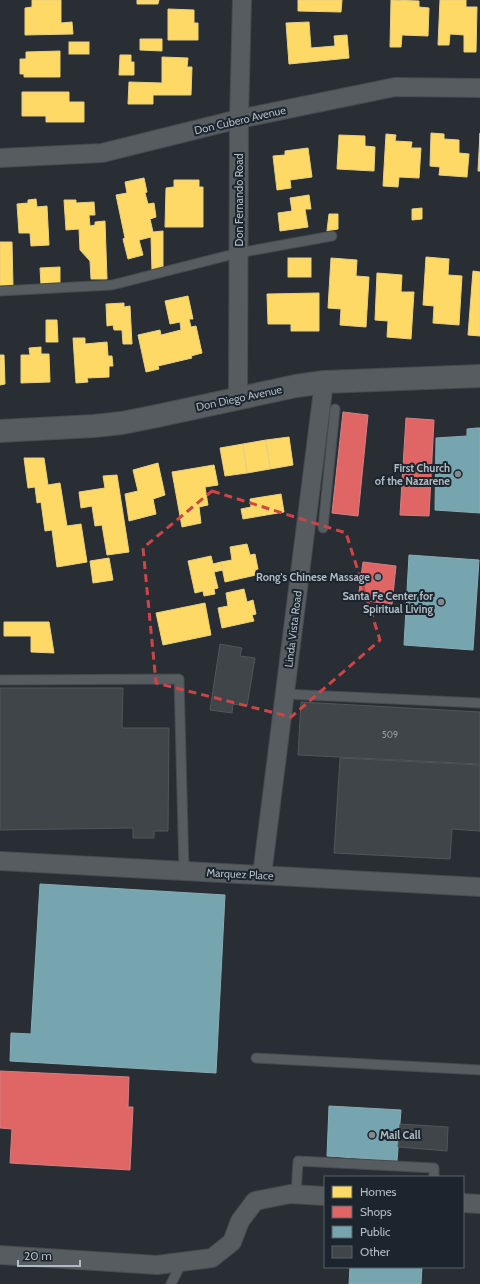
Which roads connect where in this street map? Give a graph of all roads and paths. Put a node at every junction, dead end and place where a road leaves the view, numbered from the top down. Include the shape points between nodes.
1 (242, 0) edge
2 (480, 88) edge
3 (239, 119) junction
4 (0, 158) edge
5 (332, 236) dead end
6 (238, 253) junction
7 (0, 291) edge
8 (480, 376) edge
9 (324, 382) junction
10 (238, 399) junction
11 (335, 409) dead end
12 (0, 431) edge
13 (324, 528) dead end
14 (0, 680) edge
15 (284, 694) junction
16 (480, 703) edge
17 (0, 861) edge
18 (184, 871) junction
19 (262, 875) junction
20 (480, 887) edge
21 (256, 1058) dead end
22 (480, 1070) edge
23 (434, 1176) edge
24 (296, 1195) junction
25 (324, 1196) edge
26 (464, 1203) edge
27 (480, 1204) edge
28 (0, 1256) edge
29 (182, 1262) junction
30 (171, 1284) edge

1 - 3 street, Don Fernando Road
2 - 3 street, Don Cubero Avenue via 395,87
3 - 4 street, Don Cubero Avenue via 102,153
3 - 6 street, Don Fernando Road
5 - 6 lane
6 - 7 lane via 112,285
6 - 10 street, Don Fernando Road
8 - 9 street, Don Diego Avenue
9 - 10 street, Don Diego Avenue
9 - 15 street, Linda Vista Road
10 - 12 street, Don Diego Avenue via 122,423
11 - 13 lane
14 - 18 lane via 179,678
15 - 16 lane
15 - 19 street, Linda Vista Road
17 - 18 street, Marquez Place
18 - 19 street, Marquez Place
19 - 20 street, Marquez Place
21 - 22 lane
23 - 24 lane via 434,1168 298,1161
24 - 25 street
24 - 29 street via 255,1201 240,1221 232,1242 212,1258
26 - 27 street
28 - 29 street via 157,1265
29 - 30 lane

